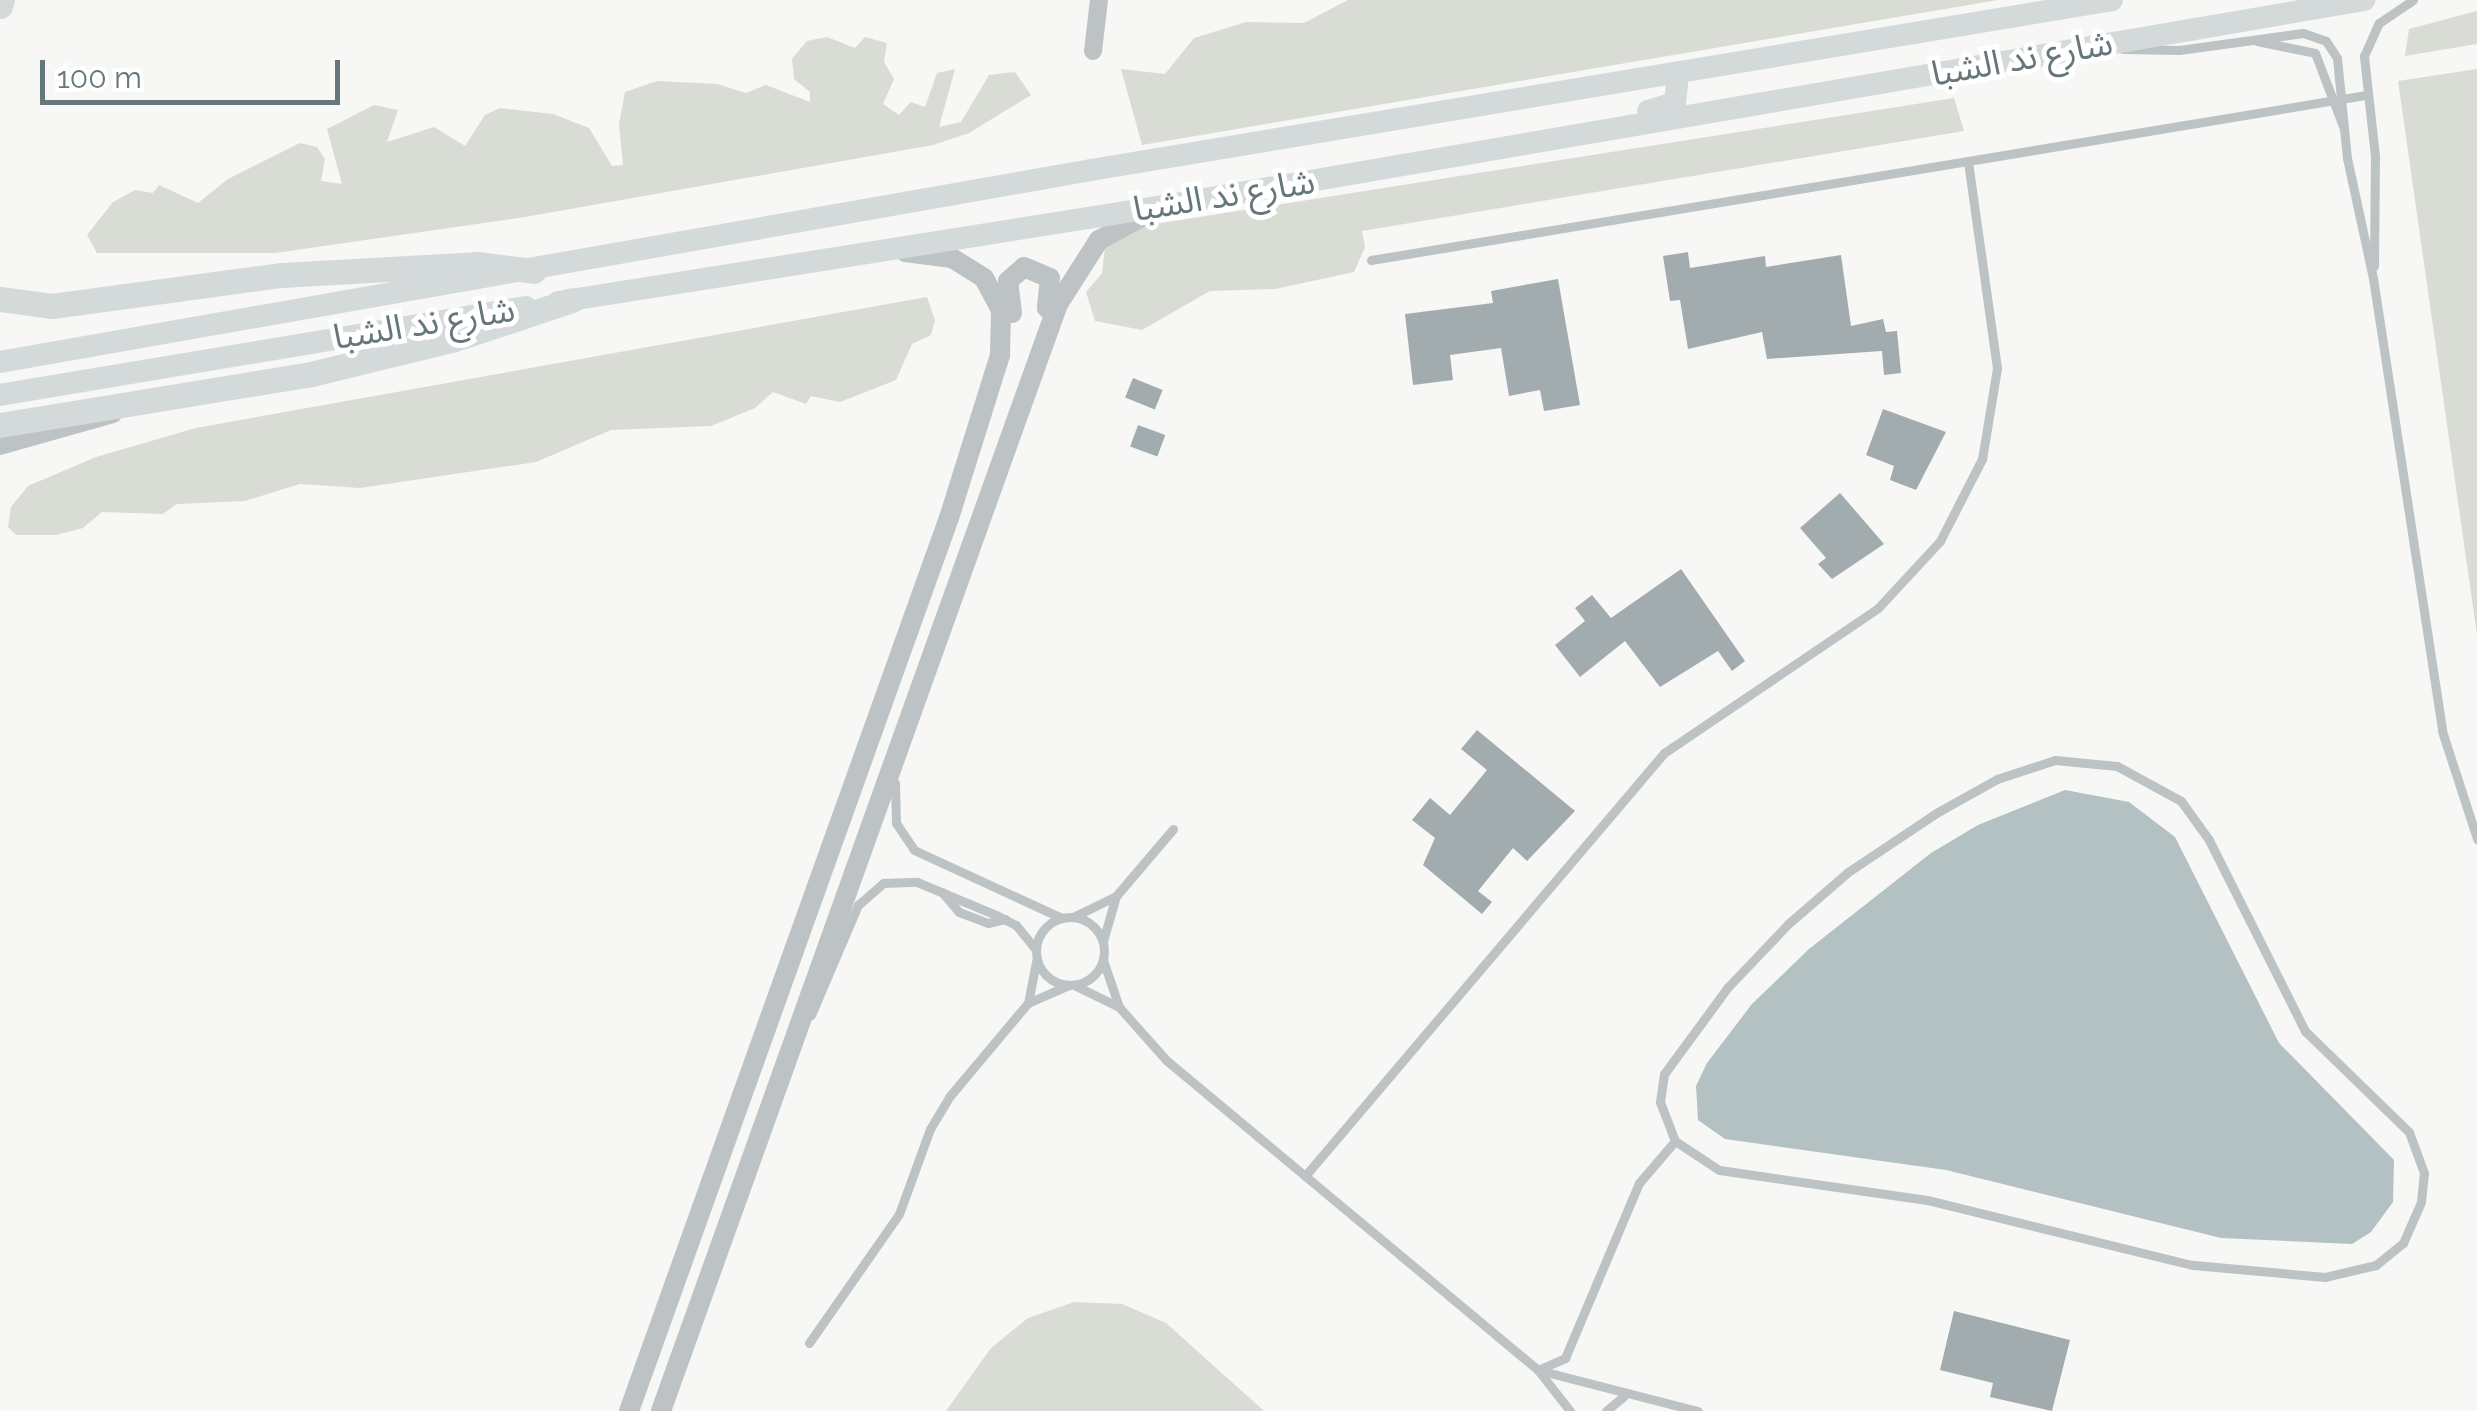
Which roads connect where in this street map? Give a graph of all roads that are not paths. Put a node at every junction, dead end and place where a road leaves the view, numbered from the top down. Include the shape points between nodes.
1 (1098, 0) edge
2 (2112, 0) edge
3 (2364, 0) edge
4 (2413, 0) edge
5 (2254, 40) junction
6 (2099, 44) junction
7 (1093, 51) dead end
8 (1678, 72) junction
9 (2366, 95) junction
10 (2344, 98) junction
11 (2330, 101) junction
12 (1616, 128) junction
13 (2344, 129) junction
14 (1968, 161) junction
15 (1164, 206) junction
16 (878, 248) junction
17 (1372, 260) dead end
18 (534, 271) junction
19 (2374, 278) junction
20 (0, 299) edge
21 (572, 300) junction
22 (0, 362) edge
23 (0, 396) edge
24 (988, 399) junction
25 (130, 404) junction
26 (1021, 411) junction
27 (0, 424) edge
28 (0, 445) edge
29 (898, 744) junction
30 (1173, 829) dead end
31 (2477, 839) edge
32 (1116, 896) junction
33 (1068, 918) junction
34 (1103, 942) junction
35 (1036, 953) junction
36 (1103, 960) junction
37 (1071, 985) junction
38 (1028, 1003) junction
39 (1119, 1007) junction
40 (798, 1027) junction
41 (1675, 1141) junction
42 (1305, 1176) junction
43 (684, 1256) junction
44 (712, 1267) junction
45 (809, 1343) dead end
46 (1538, 1370) junction
47 (1624, 1396) junction
48 (629, 1411) edge
49 (661, 1411) edge
50 (1570, 1411) edge
51 (1606, 1411) edge
52 (1698, 1411) edge

1 - 7 street
2 - 8 main road, شارع ند الشبا
3 - 6 main road, شارع ند الشبا
4 - 9 lane via 2379,23 2366,44
5 - 6 lane via 2159,52
5 - 10 lane via 2303,33 2326,41 2337,58
5 - 11 lane via 2315,54
6 - 12 main road, شارع ند الشبا
8 - 12 main road via 1675,103 1625,117
8 - 18 main road, شارع ند الشبا
9 - 10 lane
9 - 19 lane via 2376,188
10 - 11 lane
10 - 13 lane
11 - 13 lane
11 - 14 lane
12 - 15 main road, شارع ند الشبا
13 - 19 lane
14 - 17 lane
14 - 42 lane via 1997,368 1982,459 1940,541 1878,608 1664,753
15 - 16 main road, شارع ند الشبا
15 - 26 street via 1112,230 1088,252 1058,304
16 - 21 main road, شارع ند الشبا
16 - 24 street via 961,261 990,286 1004,324
18 - 20 main road via 477,264 266,276 52,306
18 - 22 main road, شارع ند الشبا
19 - 31 lane via 2442,731
21 - 23 main road, شارع ند الشبا
21 - 25 main road via 397,354
24 - 26 street via 1012,344 1008,281 1024,267 1039,268 1052,292 1028,364
24 - 43 street
25 - 27 main road
25 - 28 street via 84,425
26 - 29 street
29 - 33 lane via 893,811 906,842
29 - 40 street
30 - 32 lane
32 - 33 lane
32 - 34 lane
33 - 34 lane via 1089,922
33 - 35 lane via 1047,926
34 - 36 lane
35 - 37 lane via 1048,977
35 - 38 lane
35 - 40 lane via 1006,919 906,880 864,895 818,1004
36 - 37 lane via 1089,980
36 - 39 lane
37 - 38 lane
37 - 39 lane
38 - 45 lane via 938,1112 899,1214
39 - 42 lane via 1185,1077
40 - 44 street
41 - 41 lane via 1719,1170 1853,1186 2164,1259 2269,1274 2343,1276 2376,1265 2412,1231 2425,1188 2409,1132 2330,1061 2292,1010 2192,813 2140,774 2074,758 2017,770 1954,802 1848,872 1788,924 1718,999 1664,1074 1660,1102
41 - 46 lane via 1639,1183 1565,1358
42 - 46 lane
43 - 44 street
43 - 48 street
44 - 49 street
46 - 47 lane
46 - 50 lane
47 - 51 lane
47 - 52 lane

